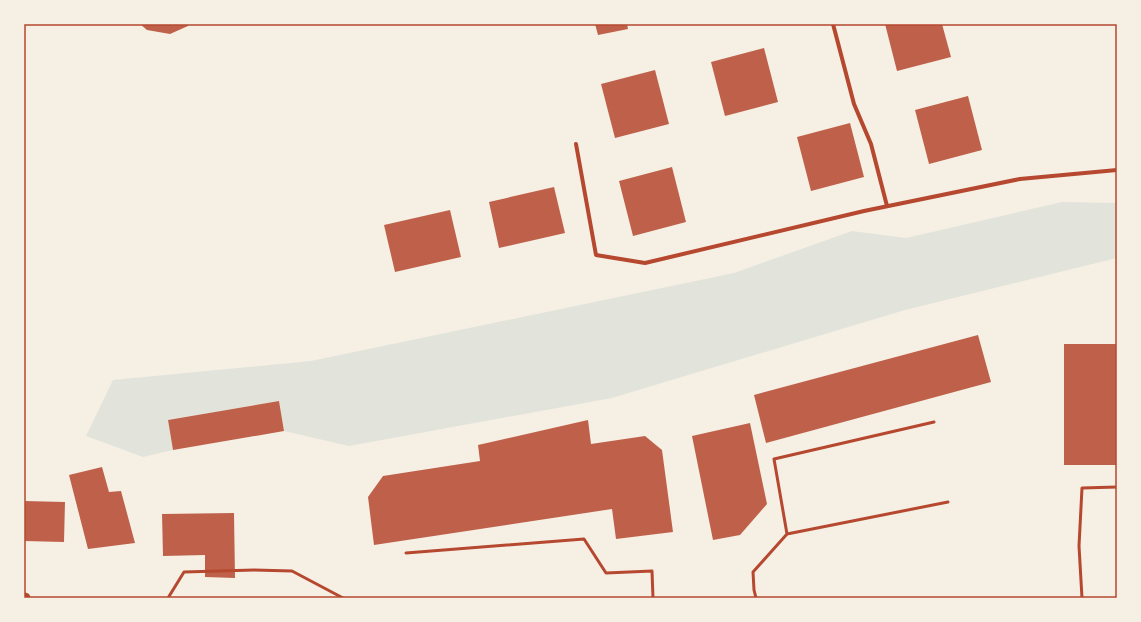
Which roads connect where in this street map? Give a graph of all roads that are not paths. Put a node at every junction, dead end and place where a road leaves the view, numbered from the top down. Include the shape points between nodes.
1 (833, 24) edge
2 (576, 144) dead end
3 (1117, 170) edge
4 (887, 206) junction
5 (934, 422) dead end
6 (1117, 488) edge
7 (948, 502) dead end
8 (787, 534) junction
9 (406, 553) dead end
10 (168, 598) edge
11 (343, 598) edge
12 (653, 598) edge
13 (756, 598) edge
14 (1082, 598) edge

1 - 4 street via 854,104 870,144
2 - 4 street via 596,255 645,263
3 - 4 street via 1020,179
5 - 8 lane via 774,460
6 - 14 lane via 1082,488 1079,546
7 - 8 lane
8 - 13 lane via 753,572
9 - 12 lane via 584,539 606,573 652,571
10 - 11 lane via 184,572 292,570

